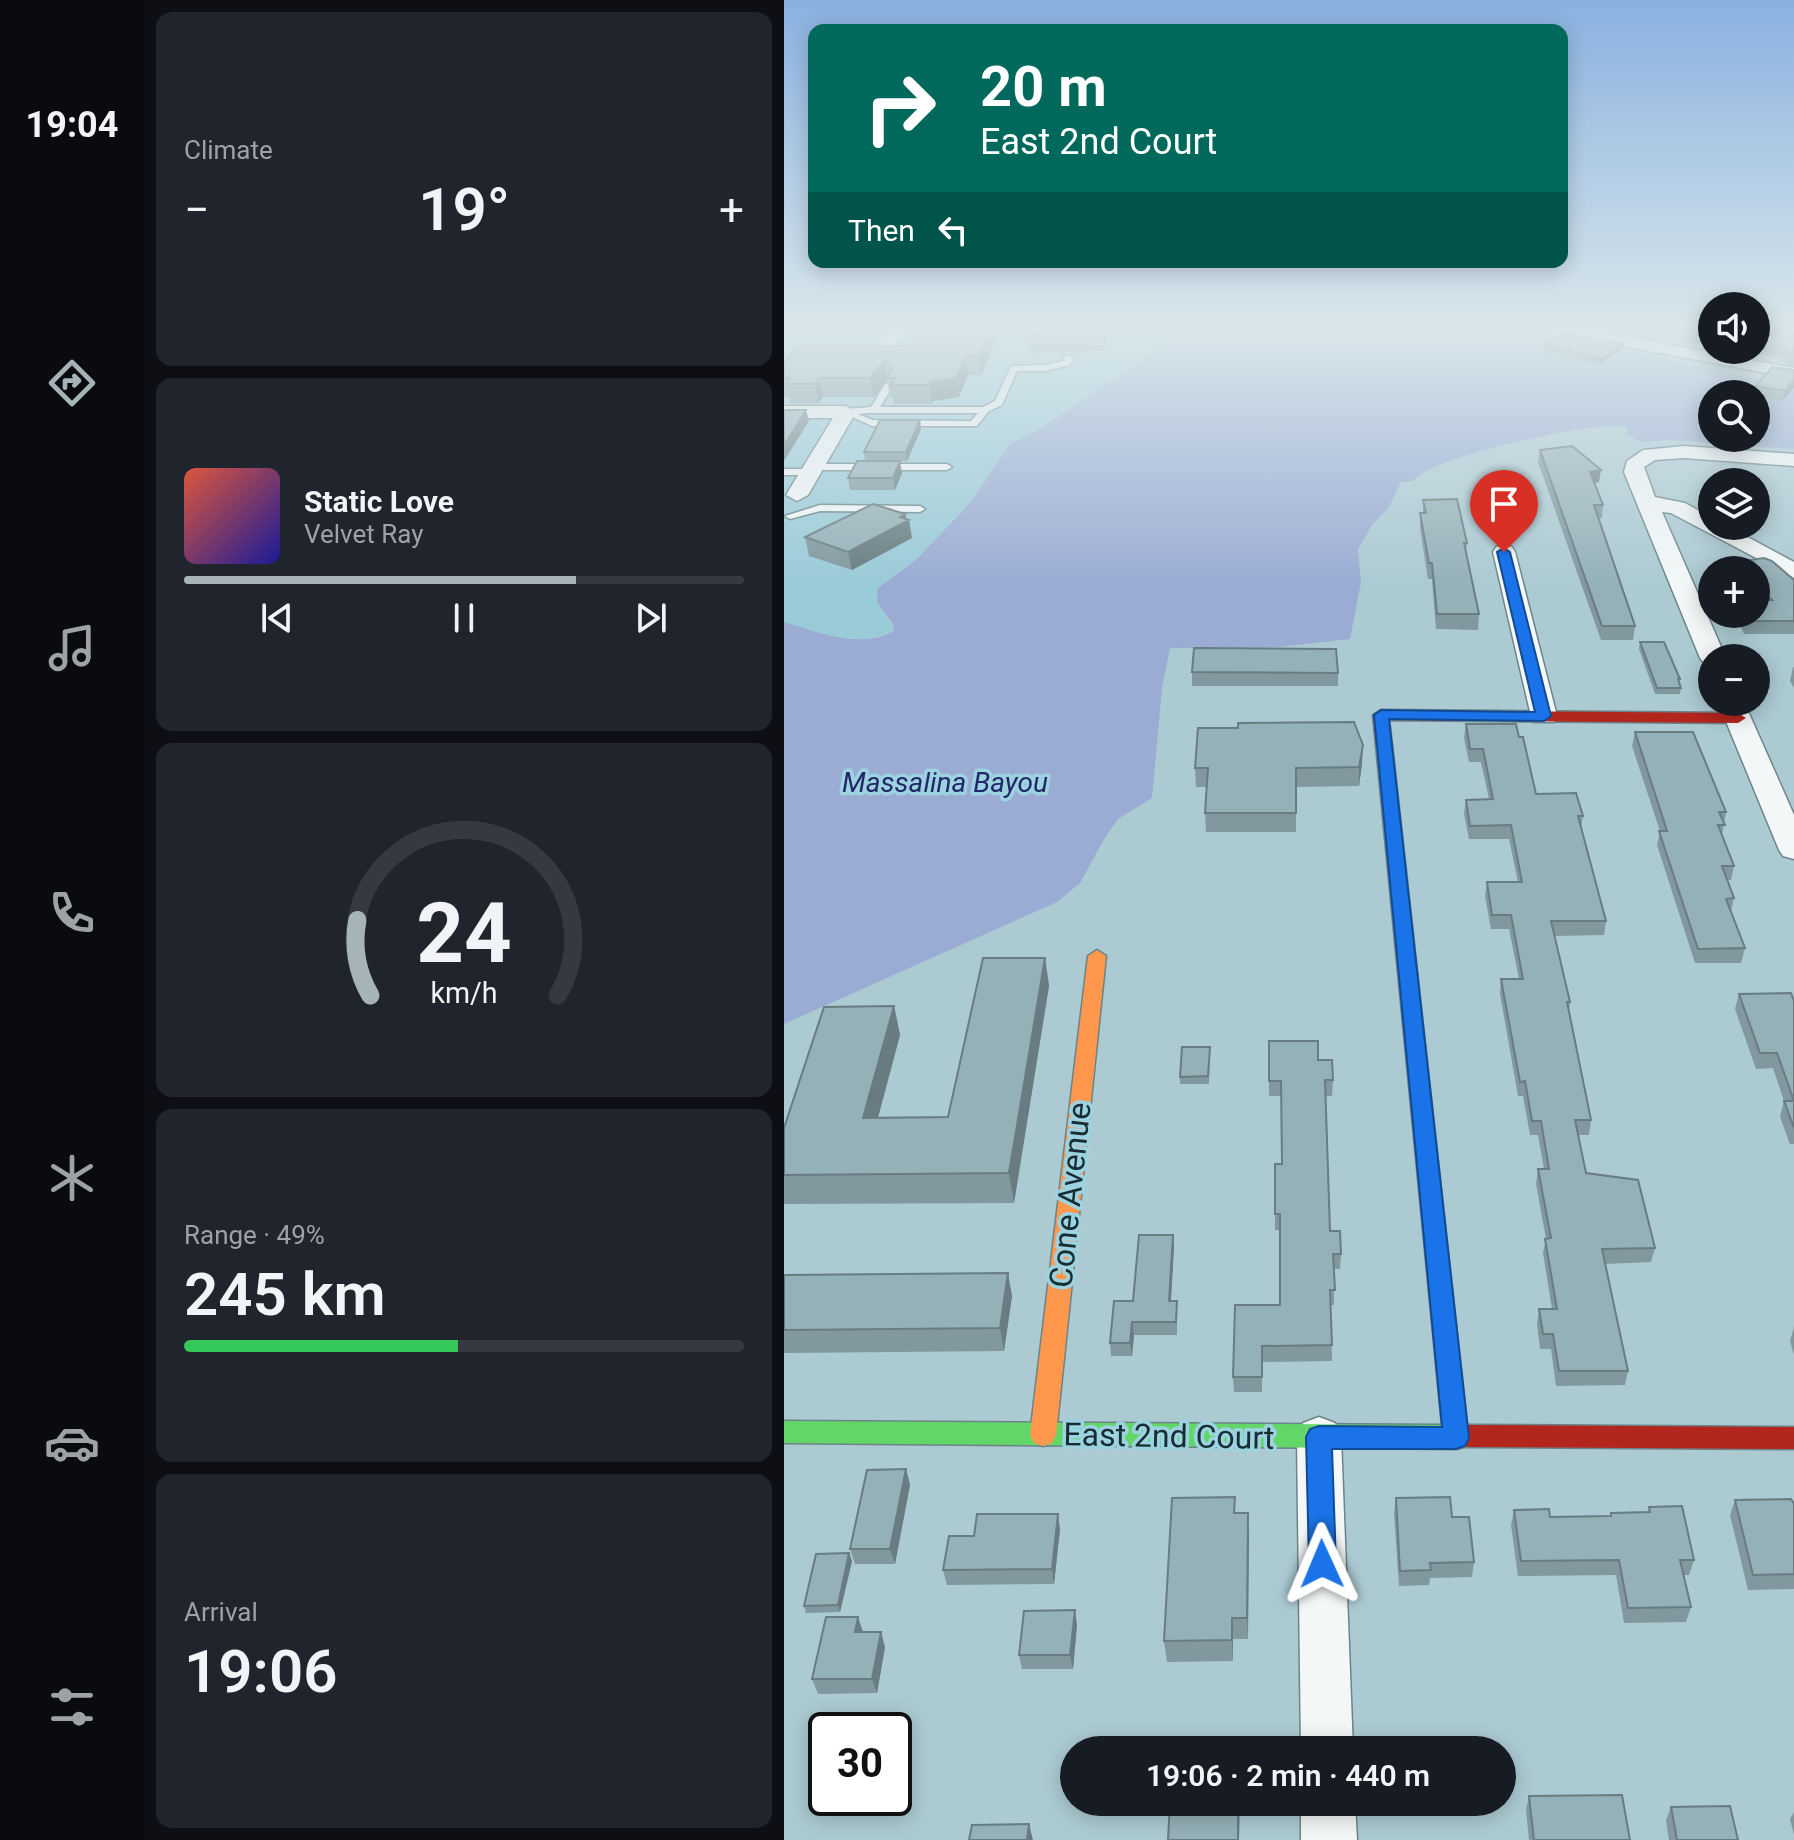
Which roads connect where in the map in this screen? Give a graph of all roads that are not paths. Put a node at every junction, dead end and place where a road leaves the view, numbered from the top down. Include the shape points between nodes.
1 (845, 414) edge
2 (850, 414) edge
3 (982, 414) edge
4 (1794, 460) edge
5 (947, 467) dead end
6 (812, 469) junction
7 (784, 472) edge
8 (1646, 502) junction
9 (920, 509) dead end
10 (788, 511) edge
11 (1504, 552) dead end
12 (1794, 571) edge
13 (1707, 644) edge
14 (1698, 711) edge
15 (1544, 716) junction
16 (1738, 716) edge
17 (1794, 850) edge
18 (1097, 956) dead end
19 (784, 1432) edge
20 (1043, 1435) junction
21 (1319, 1437) junction
22 (1456, 1438) junction
23 (1794, 1438) edge
24 (1327, 1736) edge
25 (1328, 1816) edge
26 (1329, 1840) edge

1 - 6 street
2 - 3 lane via 872,423 974,424
4 - 8 street via 1650,454 1634,465
5 - 6 lane
6 - 7 lane
6 - 10 street
8 - 12 street via 1677,508
8 - 13 street
9 - 10 lane
11 - 15 street
14 - 15 street
15 - 22 street via 1381,715
16 - 17 street
18 - 20 street, Cone Avenue
19 - 20 street, East 2nd Court
20 - 21 street, East 2nd Court
21 - 22 street, East 2nd Court
21 - 24 street
22 - 23 street, East 2nd Court
25 - 26 street

